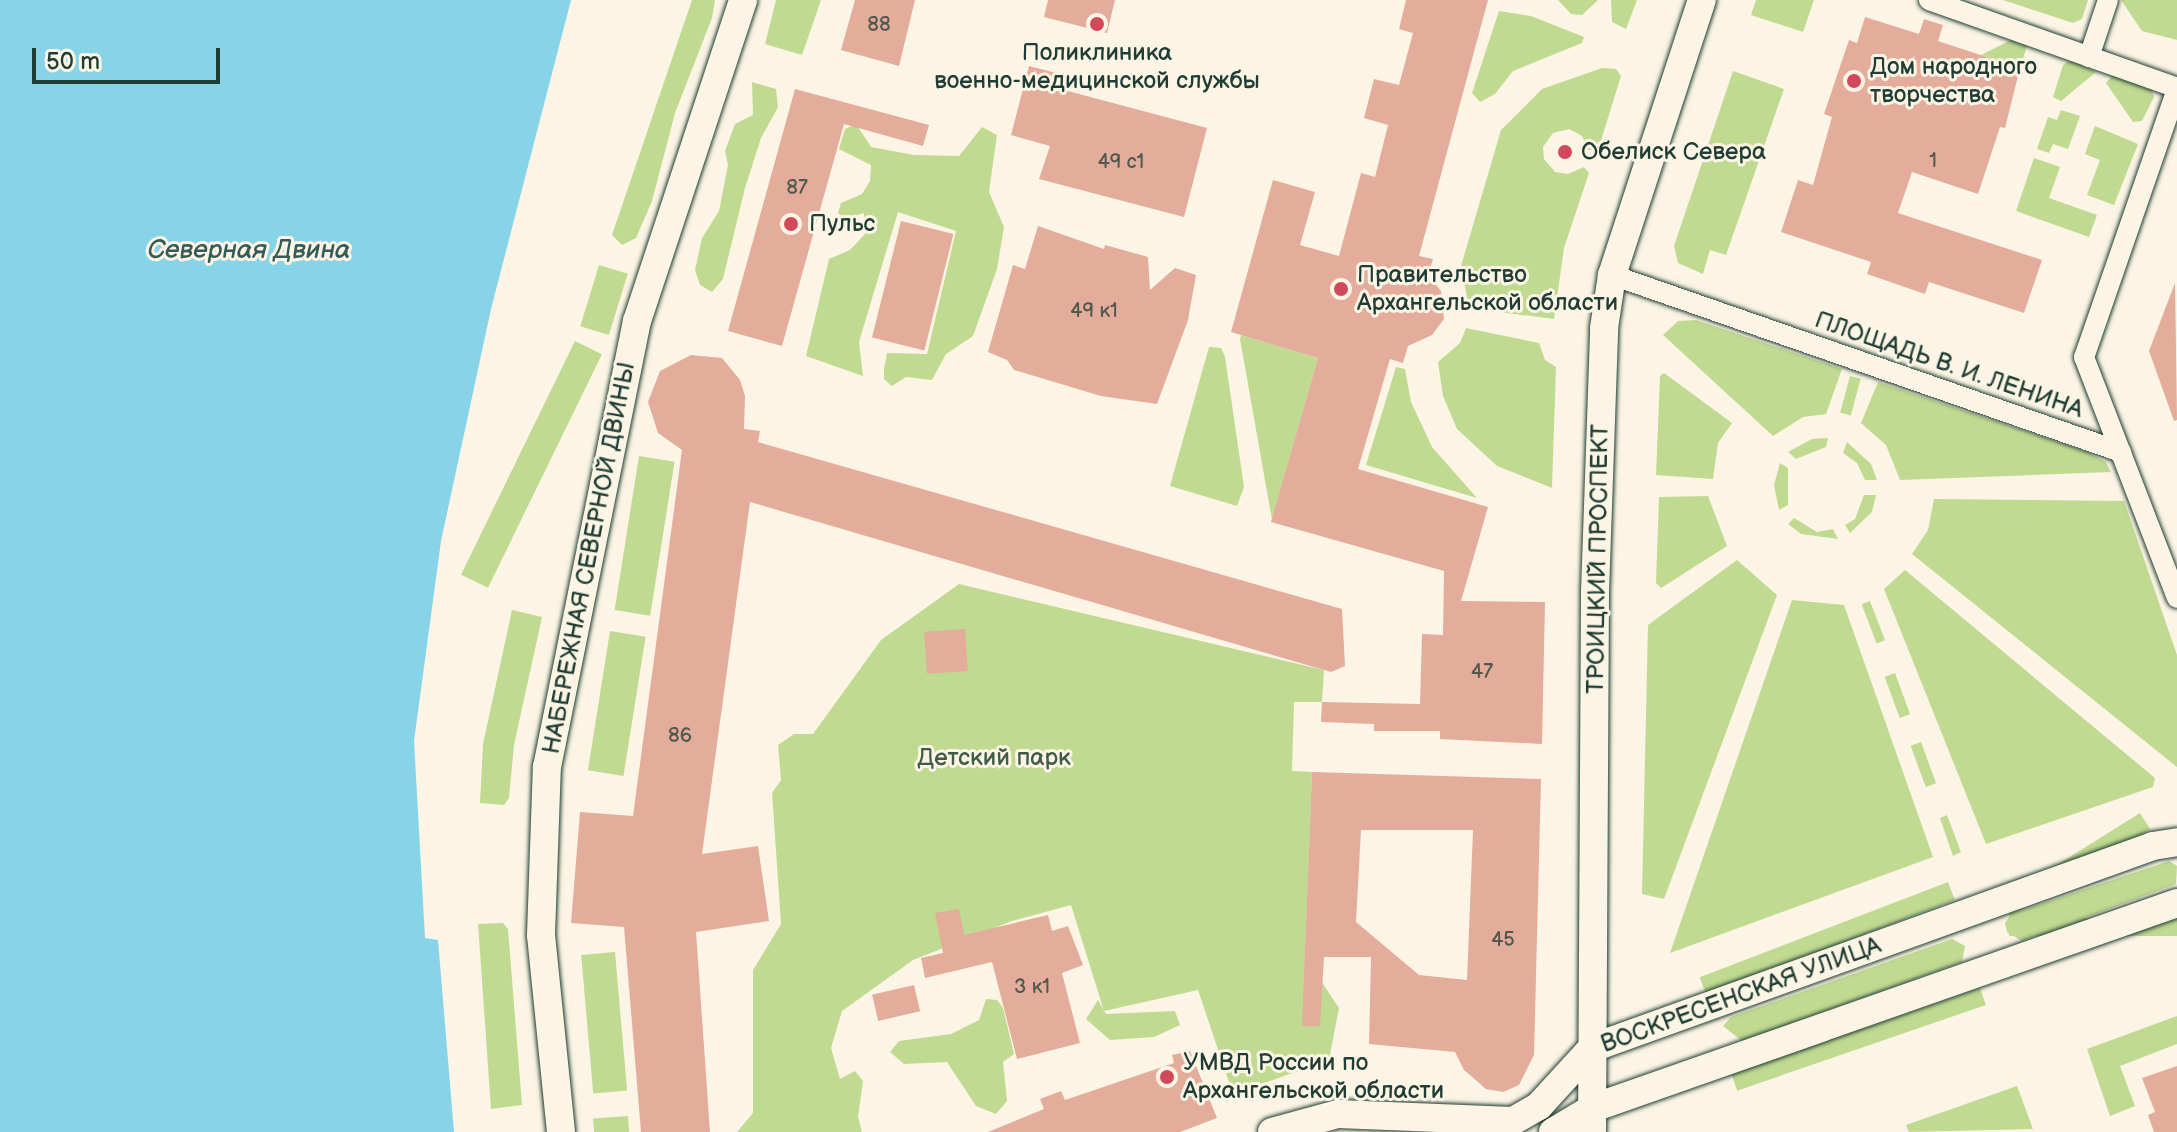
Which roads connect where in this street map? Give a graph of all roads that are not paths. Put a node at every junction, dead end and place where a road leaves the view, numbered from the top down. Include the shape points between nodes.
1 (743, 0) edge
2 (1702, 0) edge
3 (1929, 0) edge
4 (2108, 0) edge
5 (2089, 57) junction
6 (2177, 88) edge
7 (1612, 275) junction
8 (2121, 452) junction
9 (2177, 598) edge
10 (2177, 842) edge
11 (2177, 903) edge
12 (1592, 1048) junction
13 (1593, 1120) edge
14 (561, 1132) edge
15 (1272, 1132) edge
16 (1553, 1132) edge

1 - 14 main road, НАБЕРЕЖНАЯ СЕВЕРНОЙ ДВИНЫ via 637,321 547,767 541,935
2 - 7 main road, ТРОИЦКИЙ ПРОСПЕКТ
3 - 5 street
4 - 5 street
5 - 6 street
6 - 8 street via 2084,357
7 - 8 street, ПЛОЩАДЬ В. И. ЛЕНИНА
7 - 12 main road, ТРОИЦКИЙ ПРОСПЕКТ via 1604,328 1595,592
8 - 9 street
10 - 12 main road, ВОСКРЕСЕНСКАЯ УЛИЦА
11 - 13 main road
12 - 13 main road, ТРОИЦКИЙ ПРОСПЕКТ
12 - 15 main road, ВОСКРЕСЕНСКАЯ УЛИЦА via 1539,1106 1513,1121 1338,1114
13 - 16 main road

